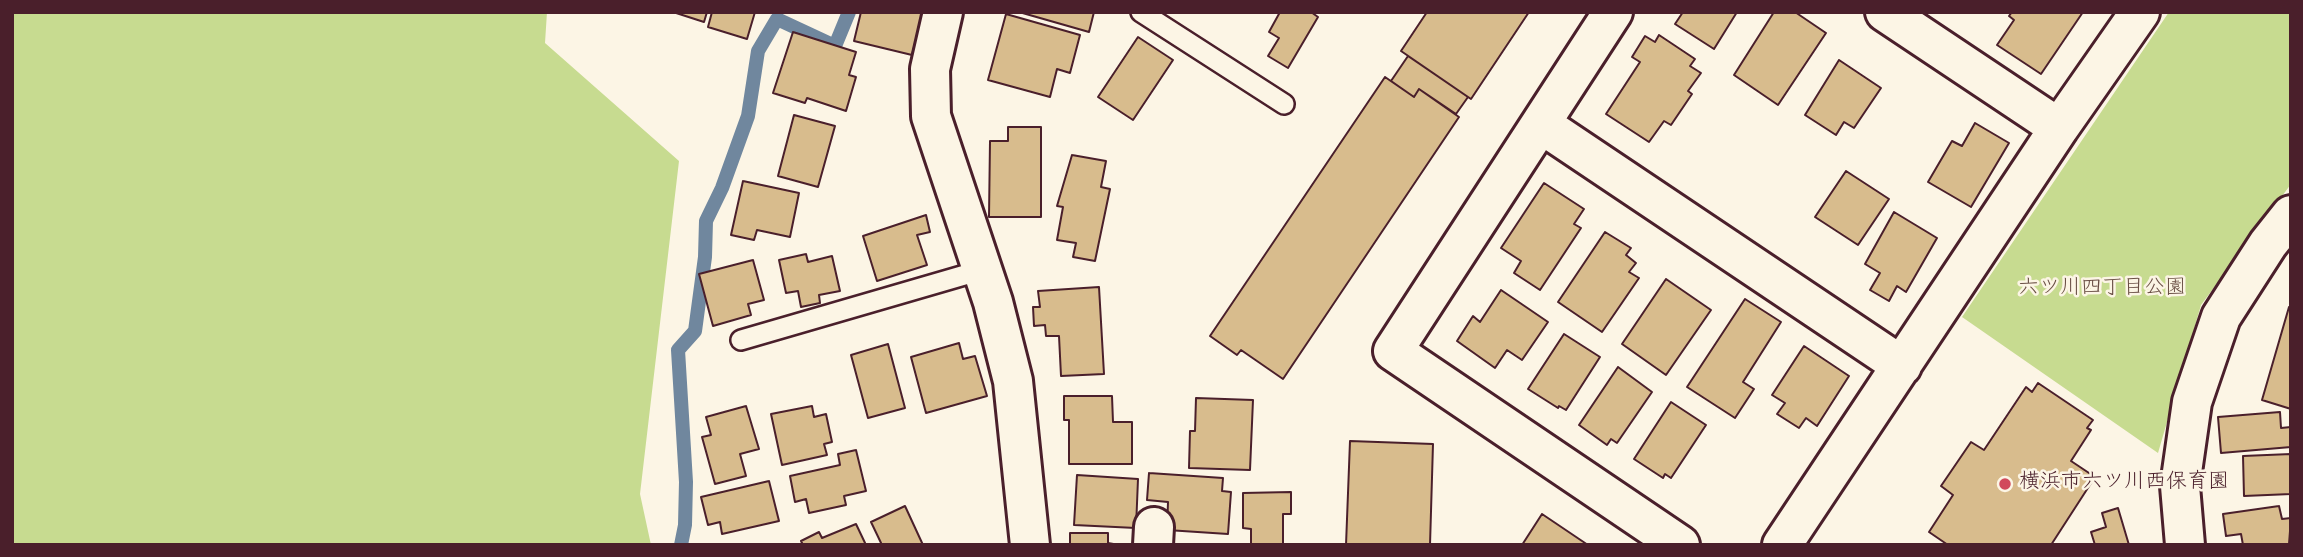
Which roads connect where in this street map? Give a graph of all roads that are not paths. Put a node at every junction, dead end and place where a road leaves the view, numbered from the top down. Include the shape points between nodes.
1 (943, 12) edge
2 (1141, 12) edge
3 (1613, 12) edge
4 (1885, 12) edge
5 (2140, 12) edge
6 (1284, 104) dead end
7 (1541, 124) junction
8 (2059, 128) junction
9 (2291, 215) edge
10 (982, 270) junction
11 (741, 340) dead end
12 (1902, 366) junction
13 (1030, 545) edge
14 (1680, 545) edge
15 (1782, 545) edge
16 (2185, 545) edge

1 - 10 street via 930,69 931,116
2 - 6 lane
3 - 7 street
4 - 8 street
5 - 8 street
7 - 12 street
7 - 14 street via 1392,351
8 - 12 street
9 - 16 street via 2221,317 2192,402 2180,486
10 - 11 lane
10 - 13 street via 1013,381
12 - 15 street

